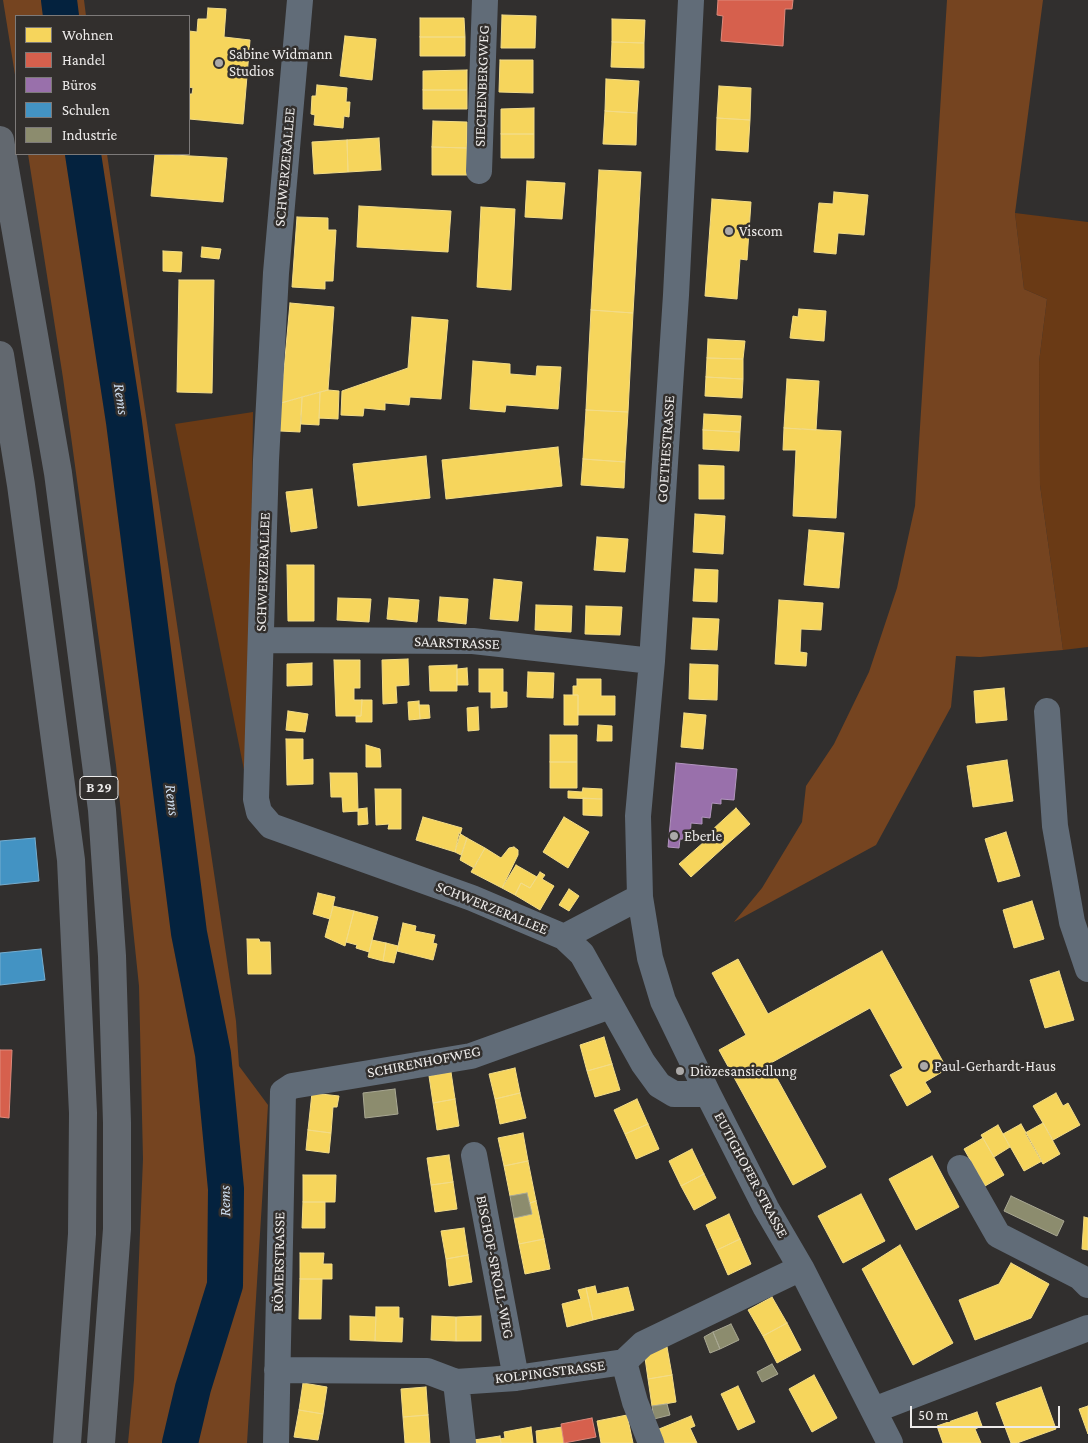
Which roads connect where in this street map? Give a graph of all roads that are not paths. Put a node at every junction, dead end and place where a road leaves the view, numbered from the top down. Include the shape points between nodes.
1 (300, 0) edge
2 (485, 0) edge
3 (691, 0) edge
4 (0, 140) edge
5 (479, 171) dead end
6 (0, 355) edge
7 (261, 640) junction
8 (652, 661) junction
9 (1047, 711) dead end
10 (640, 897) junction
11 (564, 937) junction
12 (1088, 969) edge
13 (610, 1006) junction
14 (292, 1086) joint
15 (708, 1094) junction
16 (474, 1155) dead end
17 (960, 1168) dead end
18 (801, 1268) junction
19 (1088, 1285) edge
20 (1088, 1328) edge
21 (624, 1362) junction
22 (277, 1370) junction
23 (516, 1378) junction
24 (456, 1382) junction
25 (874, 1410) junction
26 (67, 1443) edge
27 (101, 1443) edge
28 (276, 1443) edge
29 (463, 1443) edge
30 (651, 1443) edge
31 (890, 1443) edge

1 - 7 street, SCHWERZERALLEE via 276,283 266,460
2 - 5 street, SIECHENBERGWEG
3 - 8 street, GOETHESTRASSE
4 - 27 highway, B 29 via 58,473 102,810 112,956 117,1132 116,1228
6 - 26 highway, B 29 via 25,514 71,860 83,1122 81,1243
7 - 8 street, SAARSTRASSE via 473,641
7 - 11 street, SCHWERZERALLEE via 256,799 259,812 271,826 472,898
8 - 10 street, GOETHESTRASSE via 638,816
9 - 12 street via 1055,826 1072,922
10 - 11 street, SCHWERZERALLEE
10 - 15 street, EUTIGHOFER STRASSE via 650,958 663,1001
11 - 13 street, SCHWERZERALLEE via 582,954
13 - 14 street, SCHIRENHOFWEG via 471,1056
13 - 15 street, SCHWERZERALLEE via 642,1063 659,1085 674,1094
14 - 22 street, RÖMERSTRASSE via 283,1092 282,1104
15 - 18 street, EUTIGHOFER STRASSE via 766,1208
16 - 23 street, BISCHOF-SPROLL-WEG
17 - 19 street via 998,1235 1080,1277
18 - 21 street, KOLPINGSTRASSE via 643,1344
18 - 25 street, EUTIGHOFER STRASSE
20 - 25 street
21 - 23 street, KOLPINGSTRASSE
21 - 30 street
22 - 24 street, KOLPINGSTRASSE via 427,1371
22 - 28 street, RÖMERSTRASSE
23 - 24 street, KOLPINGSTRASSE
24 - 29 street
25 - 31 street, EUTIGHOFER STRASSE

